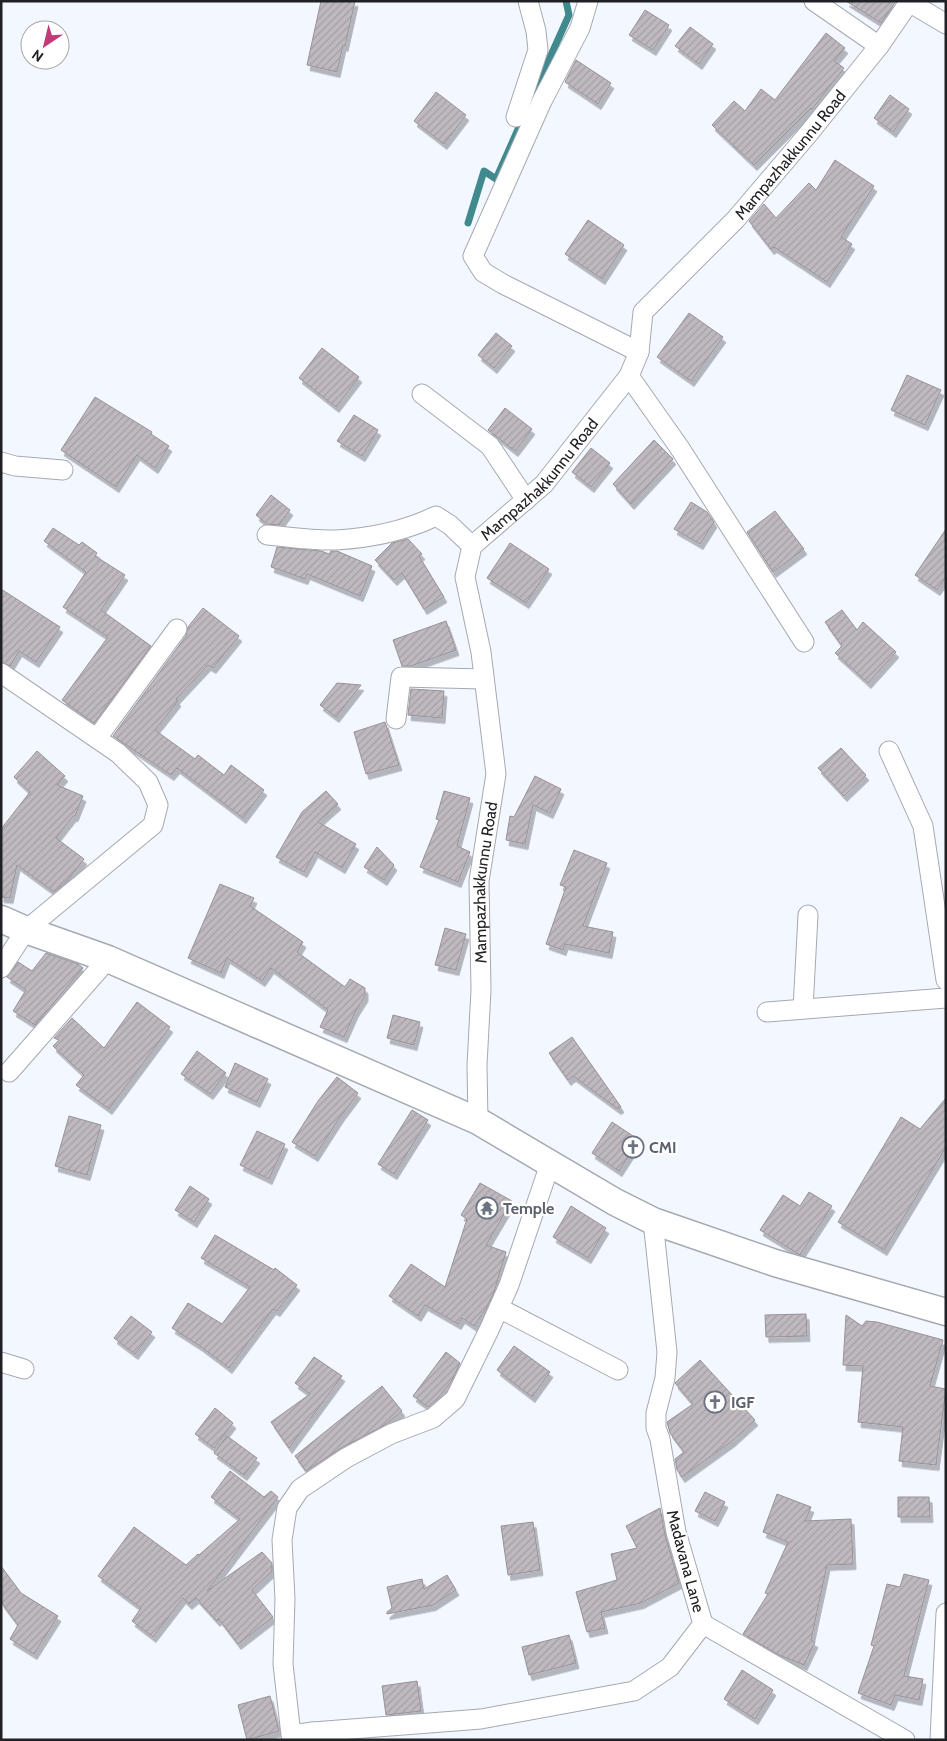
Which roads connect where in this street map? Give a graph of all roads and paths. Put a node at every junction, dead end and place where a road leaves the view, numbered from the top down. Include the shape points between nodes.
1 (528, 1) edge
2 (588, 1) edge
3 (814, 1) edge
4 (909, 2) edge
5 (946, 24) edge
6 (879, 46) junction
7 (516, 117) dead end
8 (639, 352) junction
9 (629, 376) junction
10 (422, 394) dead end
11 (1, 462) edge
12 (64, 470) dead end
13 (526, 500) junction
14 (267, 535) dead end
15 (472, 546) junction
16 (177, 629) dead end
17 (804, 642) dead end
18 (1, 673) edge
19 (484, 679) junction
20 (396, 719) dead end
21 (97, 738) junction
22 (890, 751) dead end
23 (808, 915) dead end
24 (1, 919) edge
25 (26, 930) junction
26 (108, 959) junction
27 (1, 968) edge
28 (946, 980) edge
29 (946, 998) edge
30 (804, 1009) junction
31 (767, 1012) dead end
32 (9, 1072) dead end
33 (478, 1121) junction
34 (550, 1164) junction
35 (653, 1220) junction
36 (499, 1308) junction
37 (946, 1312) edge
38 (1, 1362) edge
39 (24, 1369) dead end
40 (618, 1370) dead end
41 (946, 1613) edge
42 (703, 1624) junction
43 (314, 1736) edge
44 (286, 1737) edge
45 (905, 1740) edge
46 (940, 1740) edge

1 - 7 street via 538,50
2 - 8 street via 580,28 542,101 472,256 482,272
3 - 6 street
4 - 5 street
4 - 6 street, Mampazhakkunnu Road
6 - 8 street, Mampazhakkunnu Road via 736,219 642,312
8 - 9 street, Mampazhakkunnu Road
9 - 13 street, Mampazhakkunnu Road via 544,484
9 - 17 street via 679,447
10 - 13 street via 490,446
11 - 12 street
13 - 15 street, Mampazhakkunnu Road
14 - 15 street via 334,540 370,537 418,525 436,516
15 - 19 street, Mampazhakkunnu Road via 465,577
16 - 21 street
18 - 21 street
19 - 20 street via 401,677
19 - 33 street, Mampazhakkunnu Road via 496,774 480,881
21 - 25 street via 148,782 158,805 154,825
22 - 28 street via 923,826
23 - 30 street
24 - 25 street
25 - 26 street
25 - 27 street
26 - 32 street
26 - 33 street
29 - 30 street
30 - 31 street
33 - 34 street
34 - 35 street
34 - 36 street
35 - 37 street via 775,1263
35 - 42 street, Madavana Lane via 666,1352 656,1428 676,1532
36 - 40 street
36 - 44 street via 455,1399 433,1418 391,1434 346,1458 300,1489 287,1508 282,1540
38 - 39 street
41 - 46 street
42 - 43 street, Madavana Lane via 670,1667 634,1691 481,1720
42 - 45 street
43 - 44 street, Madavana Lane

